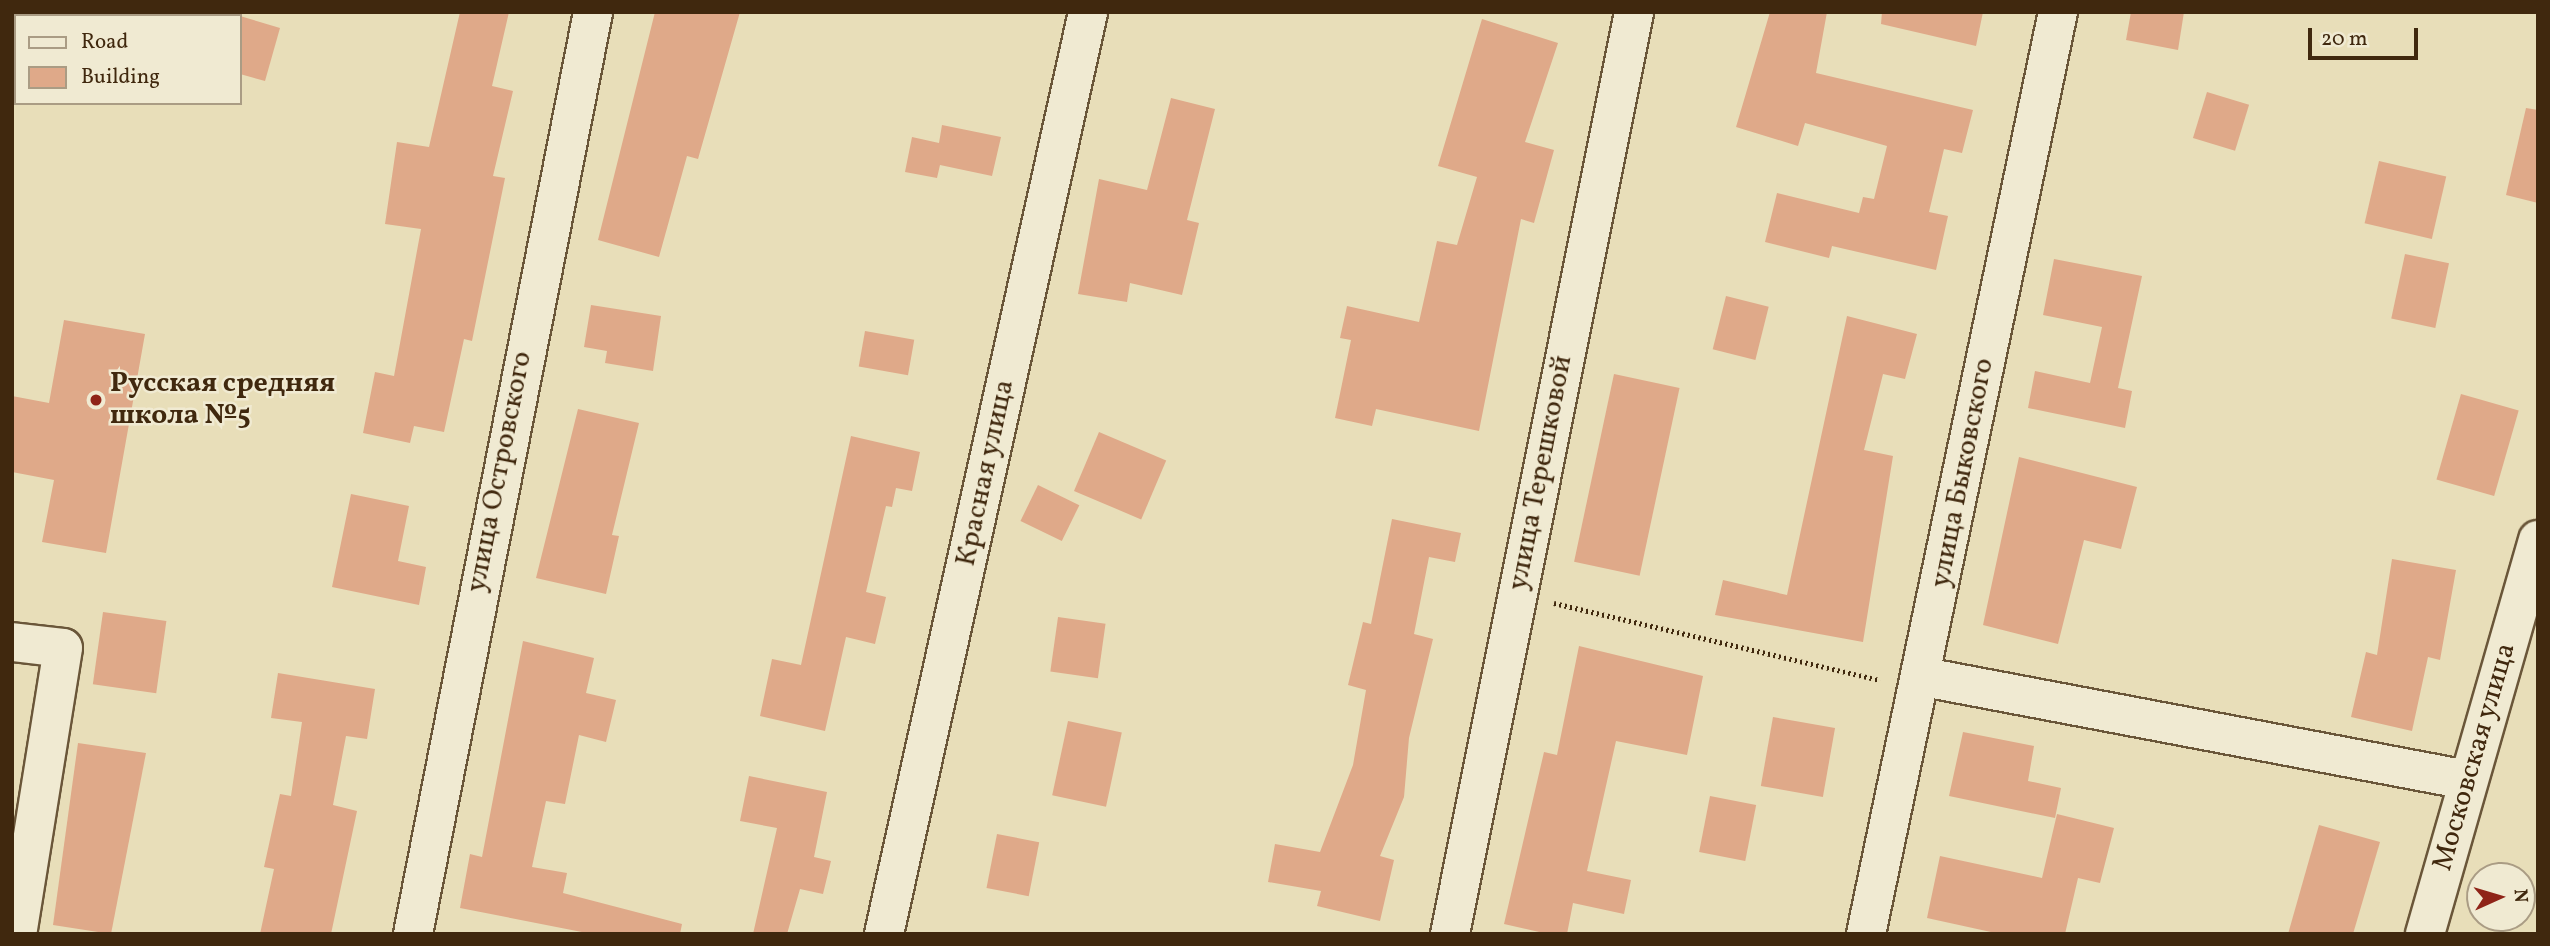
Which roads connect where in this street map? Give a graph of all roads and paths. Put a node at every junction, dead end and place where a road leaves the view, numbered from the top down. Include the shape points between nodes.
1 (593, 12) edge
2 (1088, 12) edge
3 (1634, 12) edge
4 (2058, 12) edge
5 (2538, 540) edge
6 (1516, 595) junction
7 (12, 642) edge
8 (1921, 683) junction
9 (2467, 780) junction
10 (17, 934) edge
11 (414, 934) edge
12 (884, 934) edge
13 (1450, 934) edge
14 (1866, 934) edge
15 (2425, 934) edge

1 - 11 street, улица Островского
2 - 12 street, Красная улица
3 - 6 street, улица Терешковой
4 - 8 street, улица Быковского
5 - 9 street, Московская улица
6 - 8 path
6 - 13 street, улица Терешковой
7 - 10 street via 63,648
8 - 9 street
8 - 14 street, улица Быковского
9 - 15 street, Московская улица

